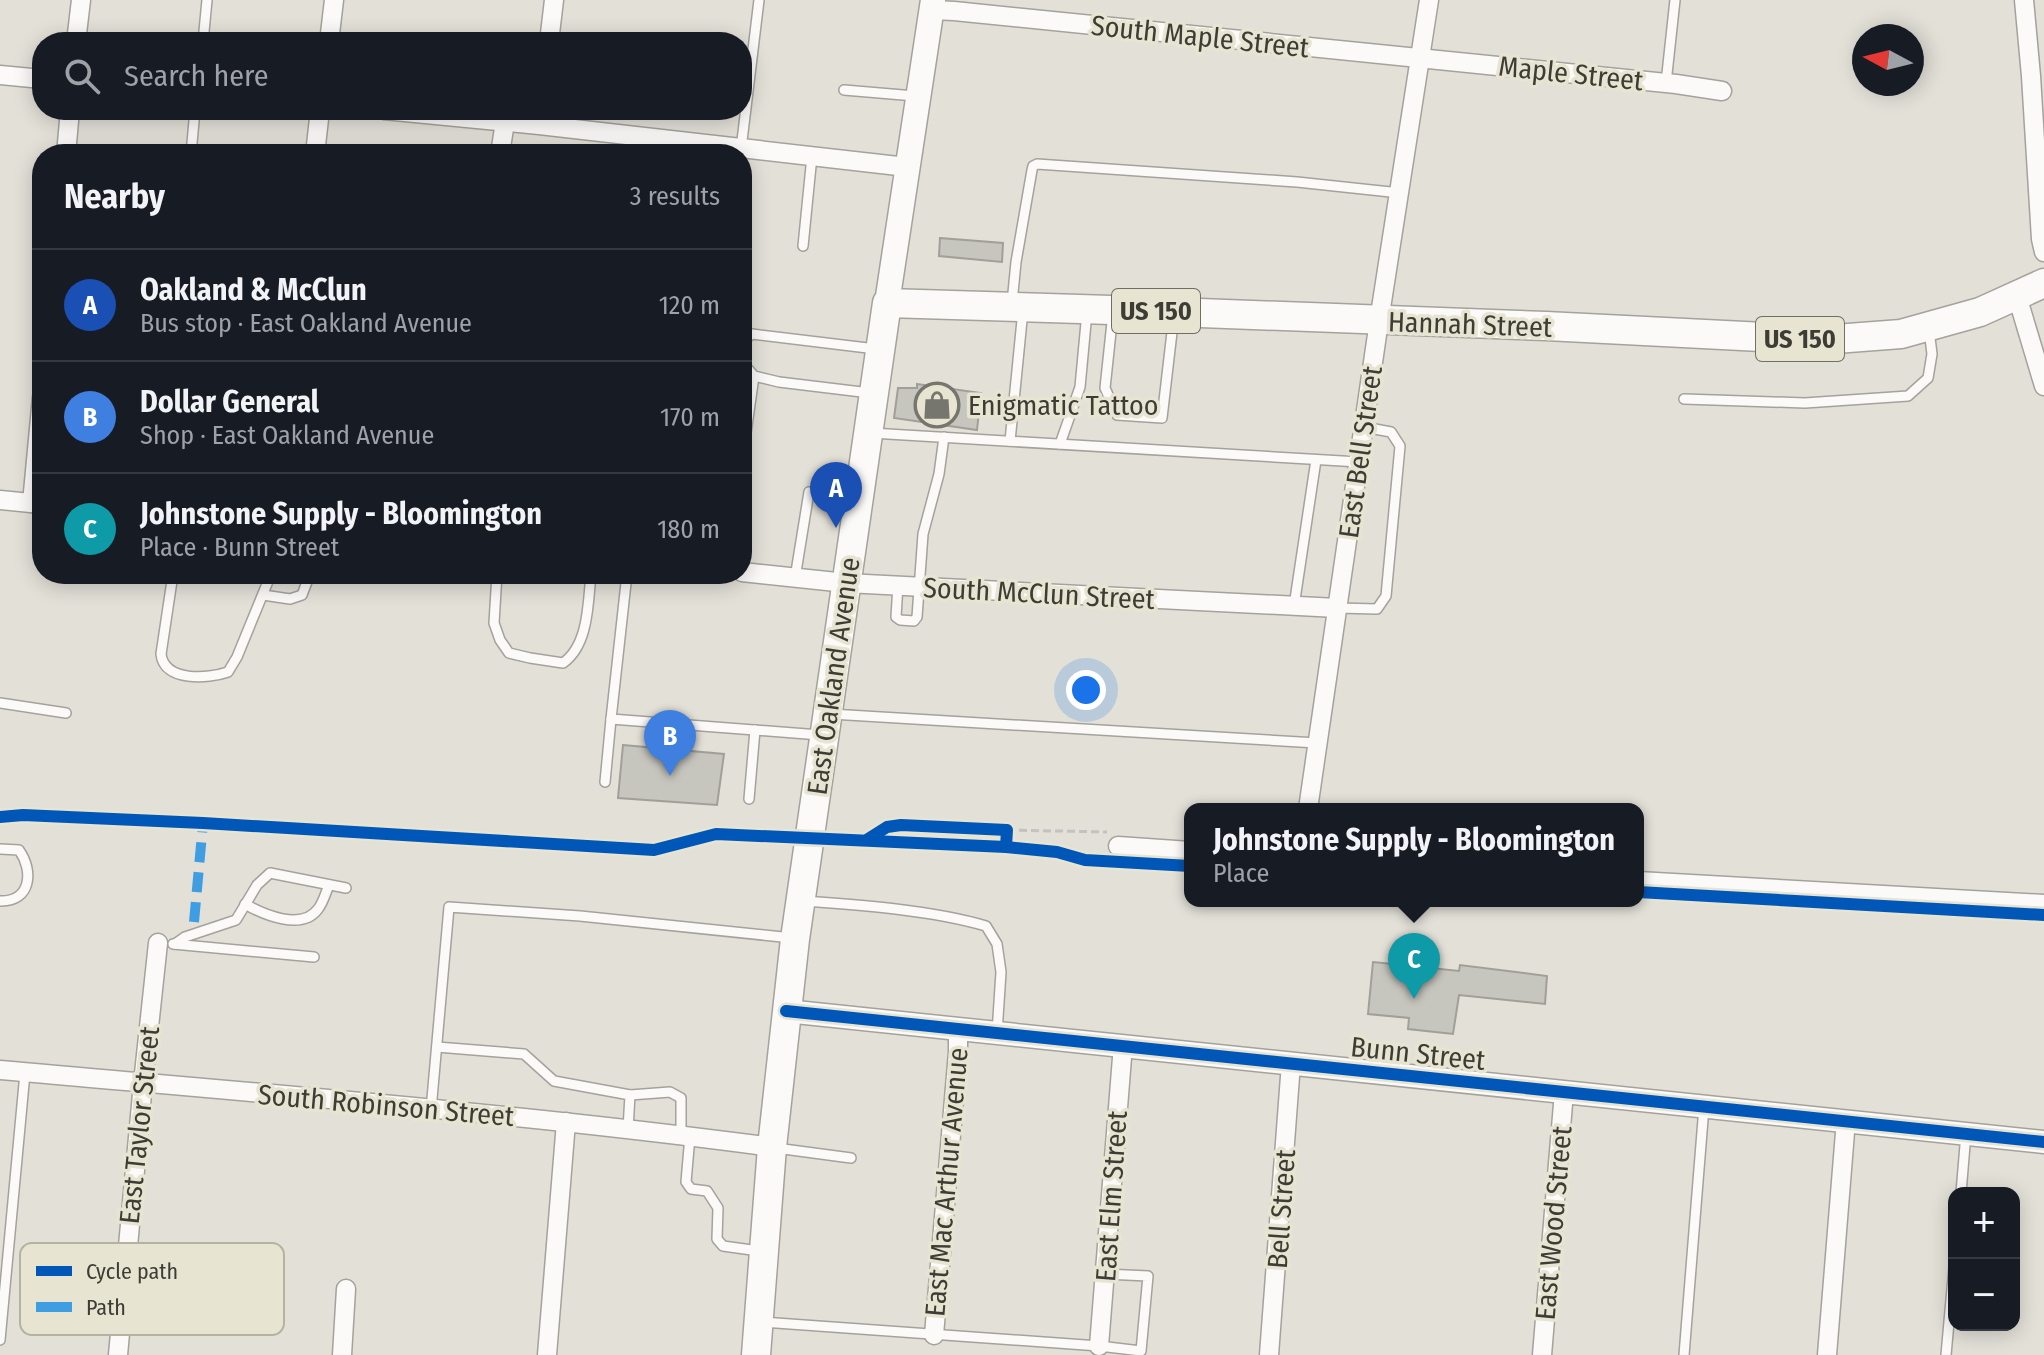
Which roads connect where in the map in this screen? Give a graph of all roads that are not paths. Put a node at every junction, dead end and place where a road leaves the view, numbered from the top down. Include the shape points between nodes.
1 (81, 0) edge
2 (207, 0) edge
3 (334, 0) edge
4 (554, 0) edge
5 (759, 0) edge
6 (1429, 0) edge
7 (1675, 0) edge
8 (2024, 0) edge
9 (933, 5) edge
10 (77, 32) edge
11 (204, 32) edge
12 (330, 32) edge
13 (550, 32) edge
14 (752, 58) edge
15 (1420, 58) junction
16 (0, 75) edge
17 (32, 78) edge
18 (1666, 83) junction
19 (844, 90) dead end
20 (1722, 91) dead end
21 (918, 97) junction
22 (69, 120) edge
23 (194, 120) edge
24 (319, 120) edge
25 (485, 120) edge
26 (522, 120) edge
27 (553, 120) edge
28 (745, 120) edge
29 (505, 122) junction
30 (2039, 129) edge
31 (67, 144) edge
32 (192, 144) edge
33 (316, 144) edge
34 (502, 144) edge
35 (709, 144) edge
36 (742, 144) edge
37 (752, 150) edge
38 (812, 156) junction
39 (907, 167) junction
40 (1400, 193) junction
41 (803, 246) dead end
42 (2044, 252) edge
43 (2044, 283) edge
44 (2017, 296) junction
45 (887, 303) junction
46 (1018, 307) junction
47 (1100, 309) junction
48 (1174, 312) junction
49 (1379, 321) junction
50 (1929, 326) junction
51 (752, 334) edge
52 (879, 349) junction
53 (752, 374) edge
54 (754, 376) junction
55 (2044, 386) edge
56 (752, 390) edge
57 (873, 394) junction
58 (1684, 399) dead end
59 (1364, 427) junction
60 (868, 432) junction
61 (944, 437) junction
62 (1010, 441) junction
63 (1060, 444) junction
64 (1316, 460) junction
65 (1359, 462) junction
66 (859, 496) junction
67 (0, 500) edge
68 (32, 503) edge
69 (752, 573) edge
70 (795, 578) junction
71 (846, 583) junction
72 (172, 584) edge
73 (267, 584) edge
74 (306, 584) edge
75 (496, 584) edge
76 (590, 584) edge
77 (626, 584) edge
78 (898, 585) junction
79 (919, 587) junction
80 (263, 595) junction
81 (1294, 606) junction
82 (1337, 608) junction
83 (0, 703) edge
84 (66, 713) dead end
85 (611, 719) junction
86 (825, 724) junction
87 (755, 730) junction
88 (1317, 743) junction
89 (605, 782) dead end
90 (749, 799) dead end
91 (1309, 803) edge
92 (1118, 846) road end
93 (0, 849) edge
94 (1184, 851) edge
95 (1644, 881) edge
96 (329, 885) junction
97 (346, 888) dead end
98 (0, 901) edge
99 (801, 901) junction
100 (245, 904) junction
101 (2044, 904) edge
102 (795, 939) junction
103 (166, 944) junction
104 (314, 957) dead end
105 (786, 1011) junction
106 (958, 1030) junction
107 (997, 1033) junction
108 (1123, 1045) junction
109 (437, 1047) junction
110 (1291, 1063) junction
111 (0, 1070) edge
112 (25, 1073) junction
113 (143, 1083) junction
114 (1564, 1092) junction
115 (630, 1095) junction
116 (1704, 1106) junction
117 (431, 1110) junction
118 (1846, 1120) junction
119 (566, 1122) junction
120 (628, 1129) junction
121 (1966, 1133) junction
122 (686, 1135) junction
123 (2044, 1142) edge
124 (772, 1147) junction
125 (851, 1158) dead end
126 (1962, 1187) edge
127 (128, 1243) edge
128 (764, 1251) junction
129 (1105, 1274) junction
130 (346, 1289) dead end
131 (759, 1322) junction
132 (1948, 1331) edge
133 (120, 1335) edge
134 (934, 1335) junction
135 (0, 1340) edge
136 (1099, 1346) junction
137 (118, 1355) edge
138 (342, 1355) edge
139 (547, 1355) edge
140 (756, 1355) edge
141 (1269, 1355) edge
142 (1542, 1355) edge
143 (1684, 1355) edge
144 (1827, 1355) edge
145 (1946, 1355) edge

1 - 10 street
2 - 11 lane
3 - 12 street
4 - 13 street
5 - 14 lane
6 - 15 street, East Bell Street
7 - 18 lane
8 - 30 street
9 - 15 street, South Maple Street
9 - 21 main road, East Oakland Avenue
15 - 18 street, Maple Street
15 - 40 street, East Bell Street
16 - 17 street
18 - 20 street, Maple Street
19 - 21 lane
21 - 39 main road, East Oakland Avenue
22 - 31 street
23 - 32 lane
24 - 33 street
25 - 29 street
26 - 29 street
27 - 35 street
28 - 36 lane
29 - 34 street
30 - 42 street
37 - 38 street
38 - 39 street
38 - 41 lane
39 - 45 main road, East Oakland Avenue
40 - 46 lane via 1037,164 1016,262
40 - 49 street, East Bell Street
43 - 44 main road, Hannah Street / US 150
44 - 50 main road, Hannah Street / US 150
44 - 55 street
45 - 46 main road, Hannah Street / US 150
45 - 52 main road, East Oakland Avenue
46 - 47 main road, Hannah Street / US 150
46 - 62 lane
47 - 48 main road, Hannah Street / US 150
47 - 48 lane via 1105,388 1117,415 1162,418
47 - 63 lane
48 - 49 main road, Hannah Street / US 150
49 - 50 main road, Hannah Street / US 150 via 1822,340 1901,334
49 - 59 street, East Bell Street
50 - 58 lane via 1928,378 1908,396 1805,403
51 - 52 lane
52 - 57 main road, East Oakland Avenue
53 - 54 lane
54 - 56 lane
54 - 57 lane
57 - 60 main road, East Oakland Avenue
59 - 65 street, East Bell Street
59 - 82 lane via 1391,432 1400,446 1386,596 1377,609
60 - 61 lane
60 - 66 main road, East Oakland Avenue
61 - 62 lane
61 - 79 lane via 923,534
62 - 63 lane
63 - 64 lane
64 - 65 lane
64 - 81 lane
65 - 82 street, East Bell Street
66 - 70 lane via 809,492
66 - 71 main road, East Oakland Avenue
67 - 68 street
69 - 70 street, South McClun Street
70 - 71 street, South McClun Street
71 - 78 street, South McClun Street
71 - 86 main road, East Oakland Avenue
72 - 80 lane via 162,663 186,676 228,672
73 - 80 lane
74 - 80 lane via 296,598
75 - 76 lane via 494,623 509,653 563,663 580,640
77 - 85 lane
78 - 79 street, South McClun Street
78 - 79 lane via 900,620 917,617
79 - 81 street, South McClun Street
81 - 82 street, South McClun Street
82 - 88 street, East Bell Street
83 - 84 lane
85 - 87 lane
85 - 89 lane
86 - 87 lane
86 - 88 lane
86 - 99 main road, East Oakland Avenue
87 - 90 lane
88 - 91 street, East Bell Street
92 - 94 street
93 - 98 lane via 19,850 29,869 20,896
95 - 101 street
96 - 97 lane
96 - 100 lane via 270,873
96 - 100 lane via 318,910 303,920 258,912
99 - 102 main road, East Oakland Avenue
99 - 107 lane via 960,918 986,926 997,944 1001,972
100 - 103 lane via 236,920
102 - 105 main road, East Oakland Avenue
102 - 109 lane via 449,907
103 - 104 lane
103 - 113 street, East Taylor Street
105 - 106 street, Bunn Street
105 - 124 main road, East Oakland Avenue
106 - 107 street, Bunn Street
106 - 134 street, East Mac Arthur Avenue
107 - 108 street, Bunn Street
108 - 110 street, Bunn Street
108 - 129 street, East Elm Street
109 - 115 lane via 524,1054 554,1081
109 - 117 lane
110 - 114 street, Bunn Street
110 - 141 street, Bell Street
111 - 112 street, South Robinson Street
112 - 113 street, South Robinson Street
112 - 135 lane
113 - 117 street, South Robinson Street
113 - 127 street, East Taylor Street
114 - 116 street, Bunn Street
114 - 142 street, East Wood Street
115 - 120 lane
115 - 122 lane via 670,1092 681,1098
116 - 118 street, Bunn Street
116 - 143 lane
117 - 119 street, South Robinson Street
118 - 121 street, Bunn Street
118 - 144 street
119 - 120 street, South Robinson Street
119 - 139 street
120 - 122 street, South Robinson Street
121 - 123 street, Bunn Street
121 - 126 lane
122 - 124 street, South Robinson Street
122 - 128 lane via 686,1182 691,1189 707,1191 718,1208 717,1239 723,1246
124 - 125 lane
124 - 128 main road, East Oakland Avenue
128 - 131 main road, East Oakland Avenue
129 - 136 street, East Elm Street
129 - 136 lane via 1148,1276 1144,1329 1141,1351
130 - 138 street
131 - 134 lane
131 - 140 main road, East Oakland Avenue
132 - 145 lane
133 - 137 street, East Taylor Street
134 - 136 lane

